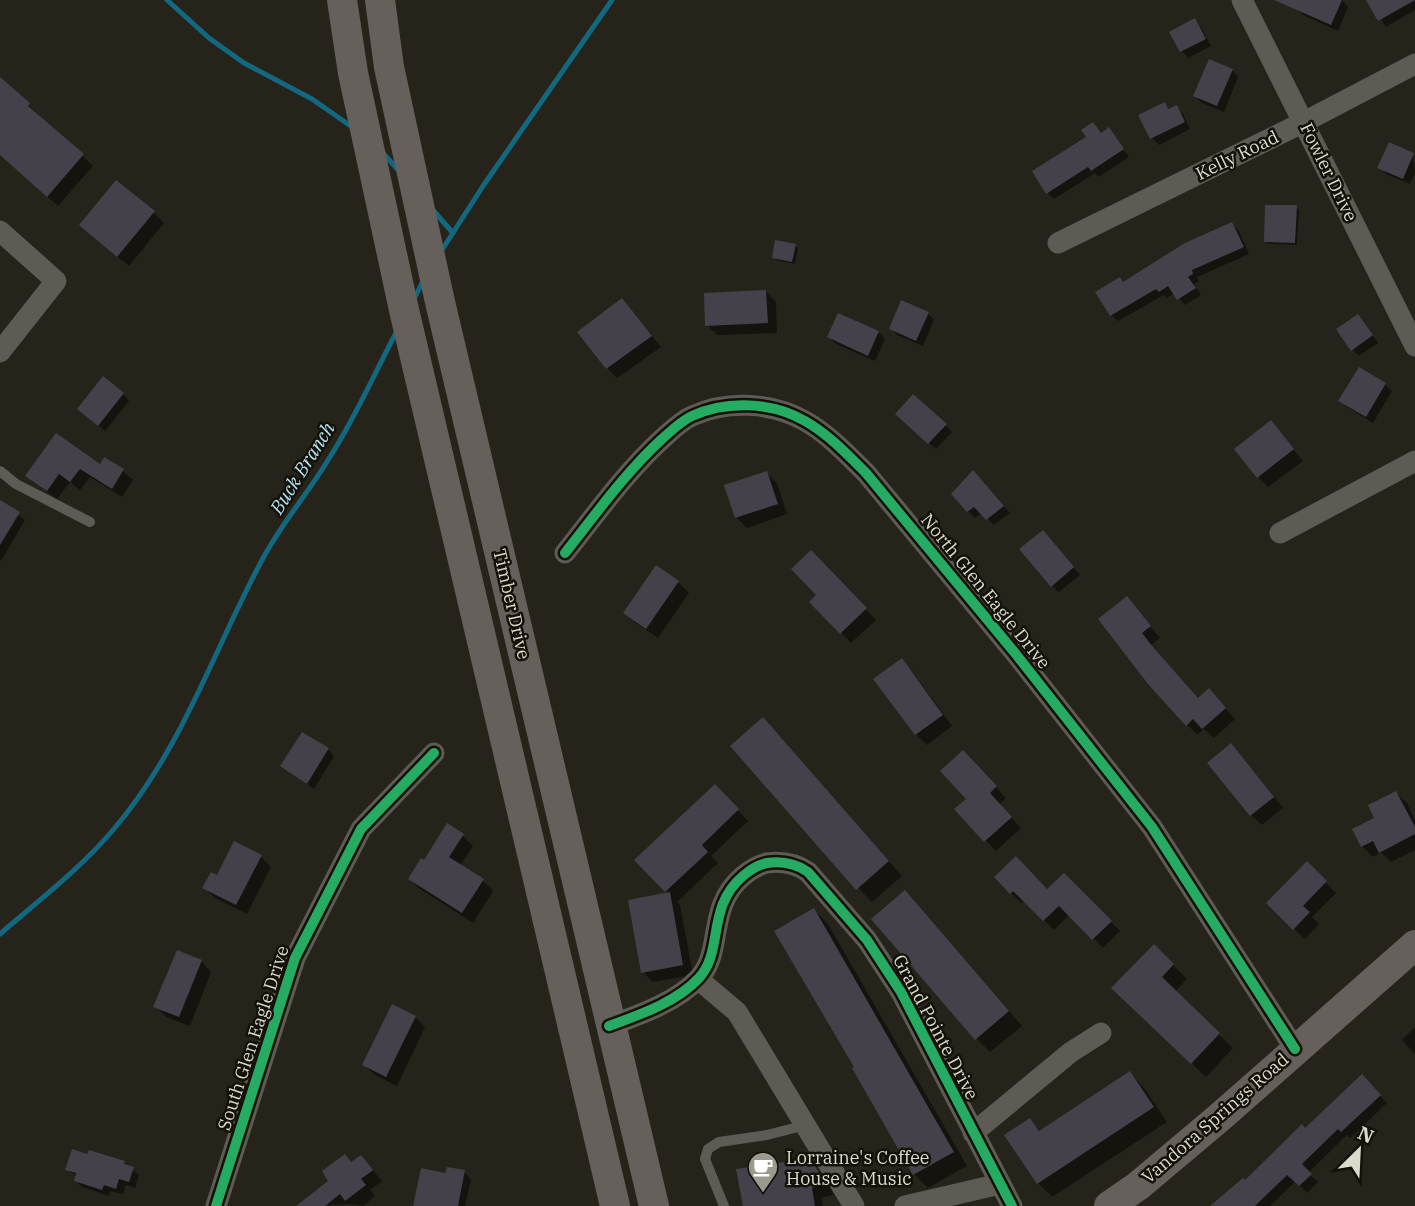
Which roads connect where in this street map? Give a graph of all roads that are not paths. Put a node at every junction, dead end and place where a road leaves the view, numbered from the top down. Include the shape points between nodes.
1 (342, 0) edge
2 (380, 0) edge
3 (1242, 0) edge
4 (1415, 64) edge
5 (1304, 122) junction
6 (0, 231) edge
7 (1058, 243) dead end
8 (1415, 345) edge
9 (0, 352) edge
10 (1415, 461) edge
11 (0, 471) edge
12 (90, 522) dead end
13 (1280, 533) dead end
14 (565, 553) dead end
15 (434, 753) dead end
16 (1415, 945) edge
17 (698, 979) junction
18 (609, 1026) junction
19 (1101, 1033) dead end
20 (1295, 1049) junction
21 (806, 1125) junction
22 (973, 1133) junction
23 (1000, 1184) junction
24 (216, 1206) edge
25 (615, 1206) edge
26 (654, 1206) edge
27 (724, 1206) edge
28 (854, 1206) edge
29 (905, 1206) edge
30 (1012, 1206) edge
31 (1109, 1206) edge

1 - 25 main road via 401,297
2 - 18 main road, Timber Drive via 389,66 438,289
3 - 5 street, Fowler Drive
4 - 5 street, Kelly Road
5 - 7 street, Kelly Road
5 - 8 street, Fowler Drive
6 - 9 street via 56,281
10 - 13 street
11 - 12 lane
14 - 20 street, North Glen Eagle Drive via 638,461 690,417 740,405 779,409 805,421 866,473 1116,779 1181,870
15 - 24 street, South Glen Eagle Drive via 360,829 295,958
16 - 20 main road, Vandora Springs Road
17 - 18 street via 655,1009
17 - 21 street via 737,1012
17 - 22 street, Grand Pointe Drive via 711,957 725,898 741,878 762,864 800,866 867,940 894,981
18 - 26 main road, Timber Drive
19 - 22 street
20 - 31 main road, Vandora Springs Road via 1220,1117
21 - 27 lane via 719,1142 708,1150 705,1159
21 - 28 street
22 - 23 street, Grand Pointe Drive
23 - 29 street
23 - 30 street, Grand Pointe Drive

